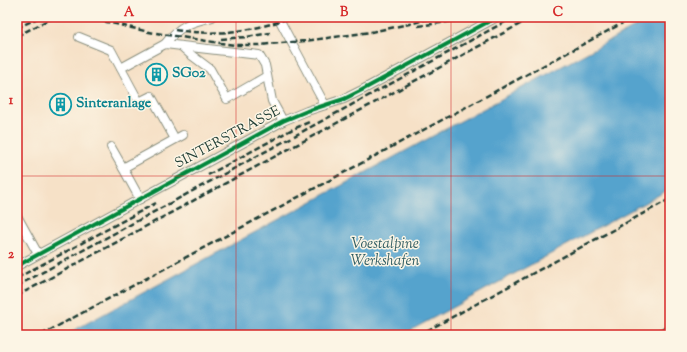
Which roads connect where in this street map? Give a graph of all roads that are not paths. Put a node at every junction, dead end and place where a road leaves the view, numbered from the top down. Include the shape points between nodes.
1 (212, 17) edge
2 (278, 17) edge
3 (497, 17) edge
4 (79, 36) dead end
5 (165, 44) junction
6 (182, 46) junction
7 (121, 68) junction
8 (267, 76) junction
9 (325, 105) junction
10 (283, 121) junction
11 (183, 135) dead end
12 (175, 139) junction
13 (111, 148) dead end
14 (123, 168) junction
15 (140, 199) junction
16 (17, 216) edge
17 (38, 254) junction
18 (17, 266) edge

1 - 5 street via 182,27
2 - 9 street
3 - 9 street, SINTERSTRASSE via 362,90
4 - 7 street via 111,50
5 - 6 street
5 - 7 street
6 - 8 street via 259,55 265,65
6 - 8 street via 210,69 227,99
7 - 12 street via 139,102 151,96
8 - 10 street via 272,101
9 - 10 street, SINTERSTRASSE
10 - 15 street, SINTERSTRASSE
11 - 12 street
12 - 14 street
13 - 14 street
14 - 15 street
15 - 17 street, SINTERSTRASSE
16 - 17 street
17 - 18 street, SINTERSTRASSE

